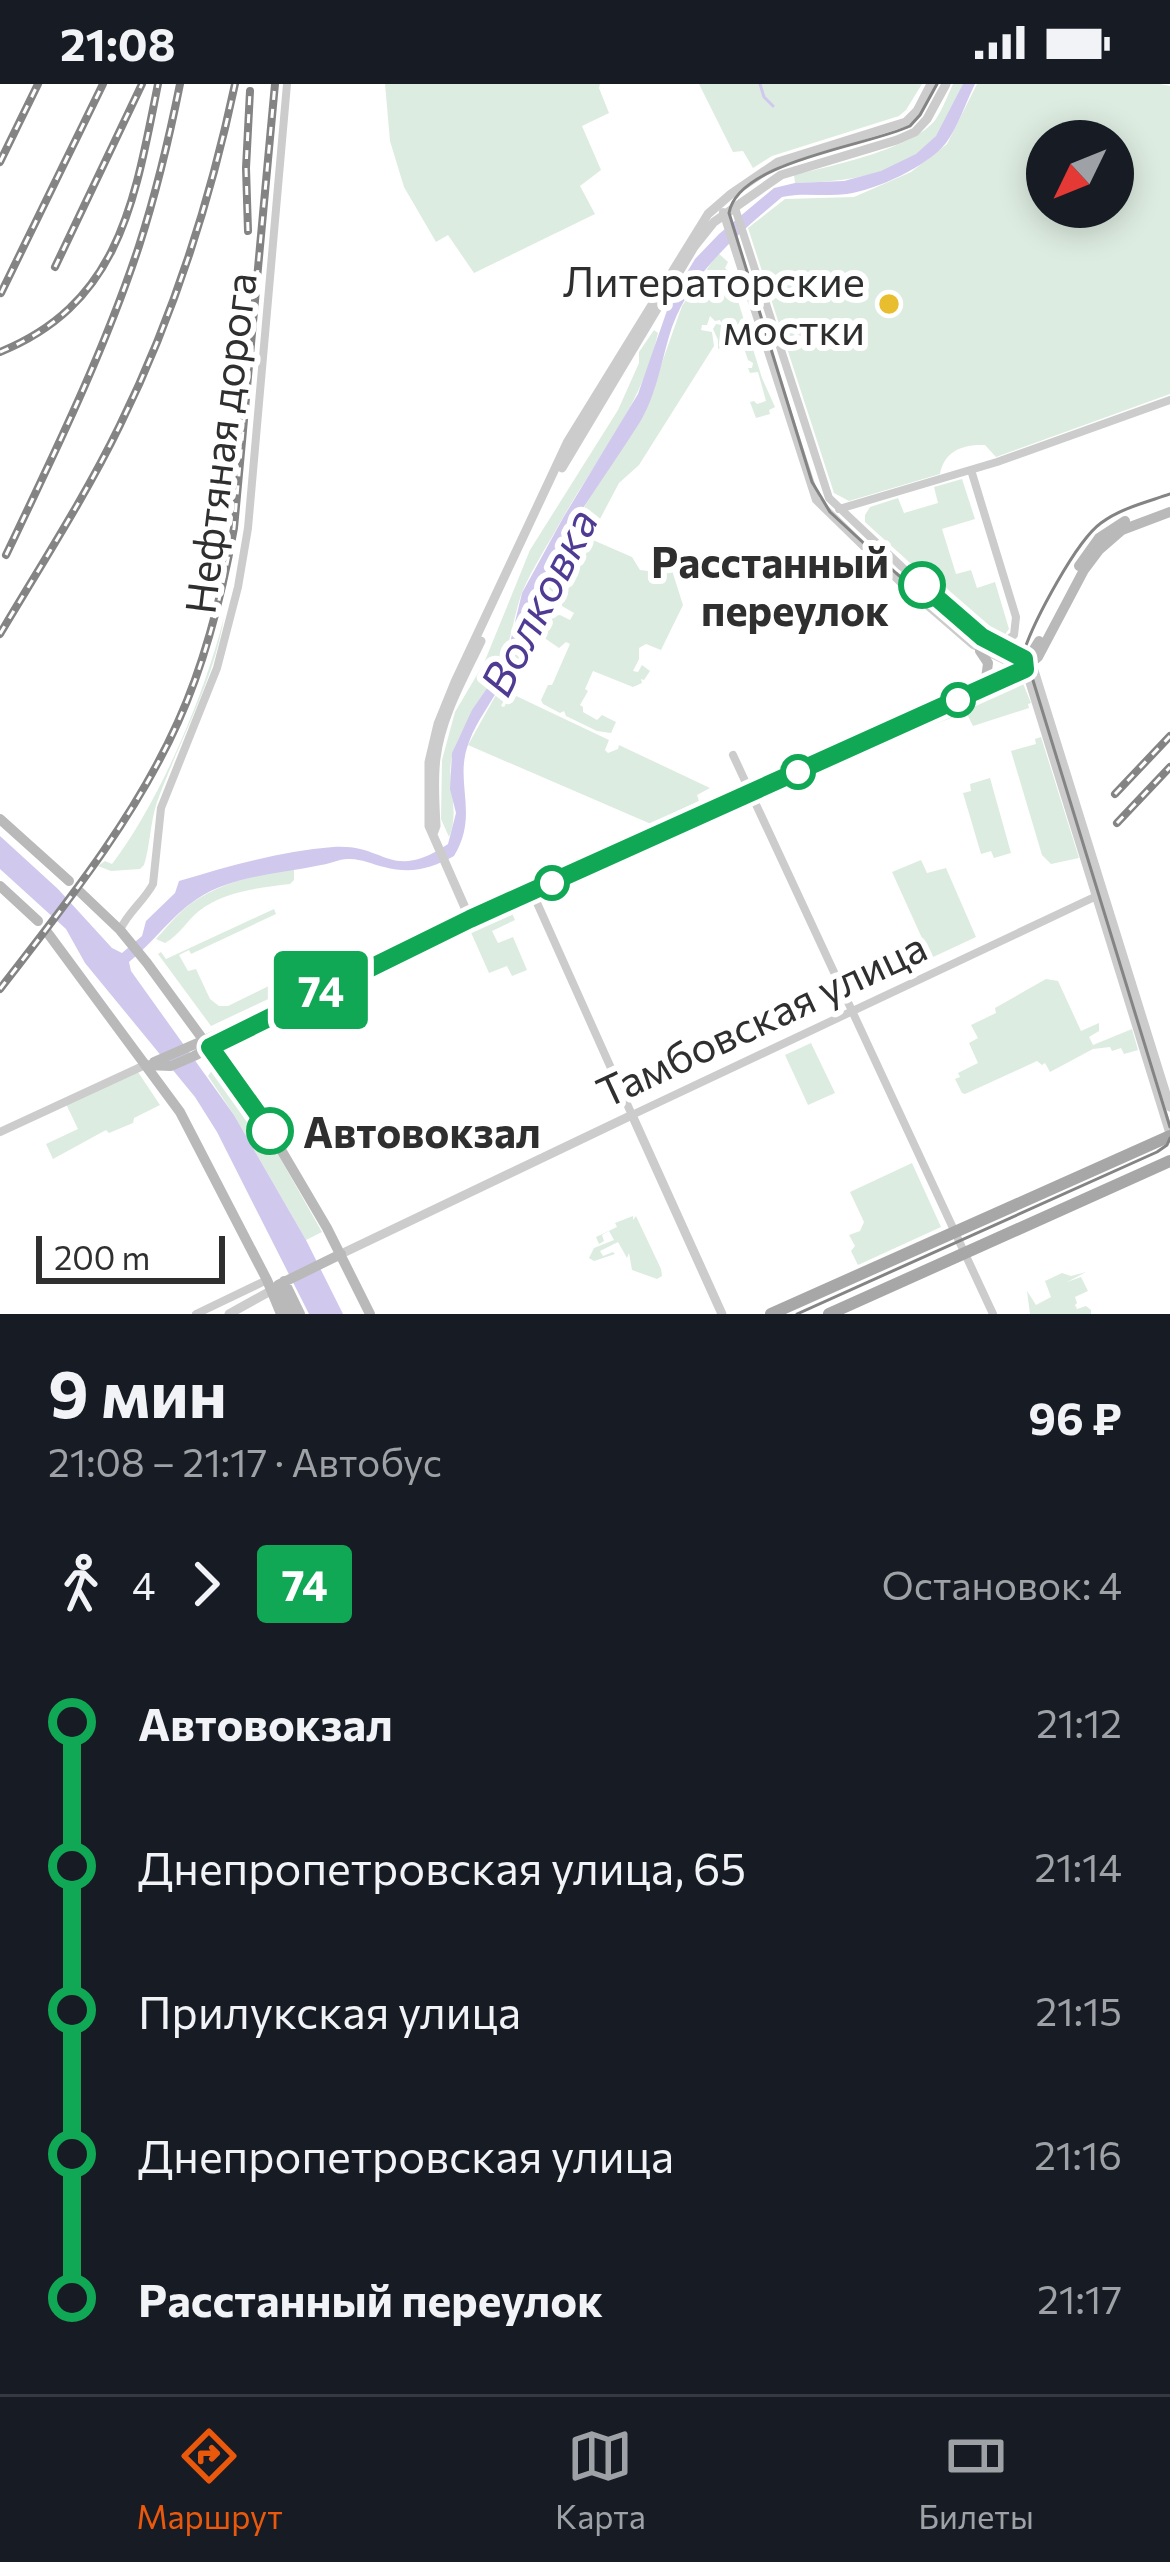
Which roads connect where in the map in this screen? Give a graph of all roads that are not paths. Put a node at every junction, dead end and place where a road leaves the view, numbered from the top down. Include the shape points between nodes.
1 (287, 84) edge
2 (931, 84) edge
3 (946, 84) edge
4 (720, 203) junction
5 (736, 213) junction
6 (726, 220) junction
7 (1170, 400) edge
8 (971, 470) junction
9 (1170, 508) edge
10 (840, 509) junction
11 (826, 513) junction
12 (992, 643) junction
13 (980, 651) junction
14 (1024, 664) junction
15 (986, 679) junction
16 (733, 755) dead end
17 (749, 789) junction
18 (0, 819) edge
19 (434, 839) junction
20 (69, 881) dead end
21 (0, 886) edge
22 (530, 889) junction
23 (79, 891) dead end
24 (1099, 895) junction
25 (469, 916) junction
26 (123, 933) junction
27 (852, 1011) junction
28 (207, 1044) junction
29 (145, 1065) junction
30 (1170, 1108) edge
31 (632, 1115) junction
32 (0, 1132) edge
33 (1170, 1136) edge
34 (1170, 1161) edge
35 (955, 1232) junction
36 (965, 1252) junction
37 (340, 1254) junction
38 (278, 1283) junction
39 (196, 1314) edge
40 (229, 1314) edge
41 (281, 1314) edge
42 (296, 1314) edge
43 (370, 1314) edge
44 (722, 1314) edge
45 (771, 1314) edge
46 (829, 1314) edge
47 (993, 1314) edge

1 - 26 street, Нефтяная дорога via 241,572 213,679 161,808 153,884
2 - 4 street via 902,124 792,156
3 - 5 street via 910,136 788,172
4 - 6 street
4 - 19 street via 568,441 449,694 429,762
5 - 6 street
5 - 10 street via 822,483
6 - 11 street via 810,488
6 - 19 street via 713,222 686,260 548,498 451,706 436,762
7 - 8 street
8 - 10 street
8 - 12 street via 1016,628 1007,641
9 - 14 main road via 1099,550
10 - 11 street
10 - 12 street
11 - 13 street
12 - 14 street
13 - 14 street
13 - 15 main road
14 - 15 main road
14 - 17 main road
14 - 24 street
15 - 17 main road
16 - 17 street
17 - 22 main road
17 - 27 street
18 - 20 main road
19 - 25 street
21 - 29 main road via 42,927
22 - 25 main road
22 - 31 street
23 - 26 main road
24 - 27 street, Тамбовская улица
24 - 30 street
24 - 33 street
25 - 28 main road
26 - 28 main road
27 - 31 street, Тамбовская улица
27 - 35 street
28 - 29 main road
28 - 37 main road via 270,1131
29 - 32 street
29 - 38 main road
31 - 37 street, Тамбовская улица
31 - 44 street
33 - 35 main road
34 - 36 main road
35 - 36 street
35 - 45 main road
36 - 46 main road
36 - 47 street
37 - 38 main road, Тамбовская улица
37 - 43 main road
38 - 39 street
38 - 40 street
38 - 41 main road
38 - 42 main road

